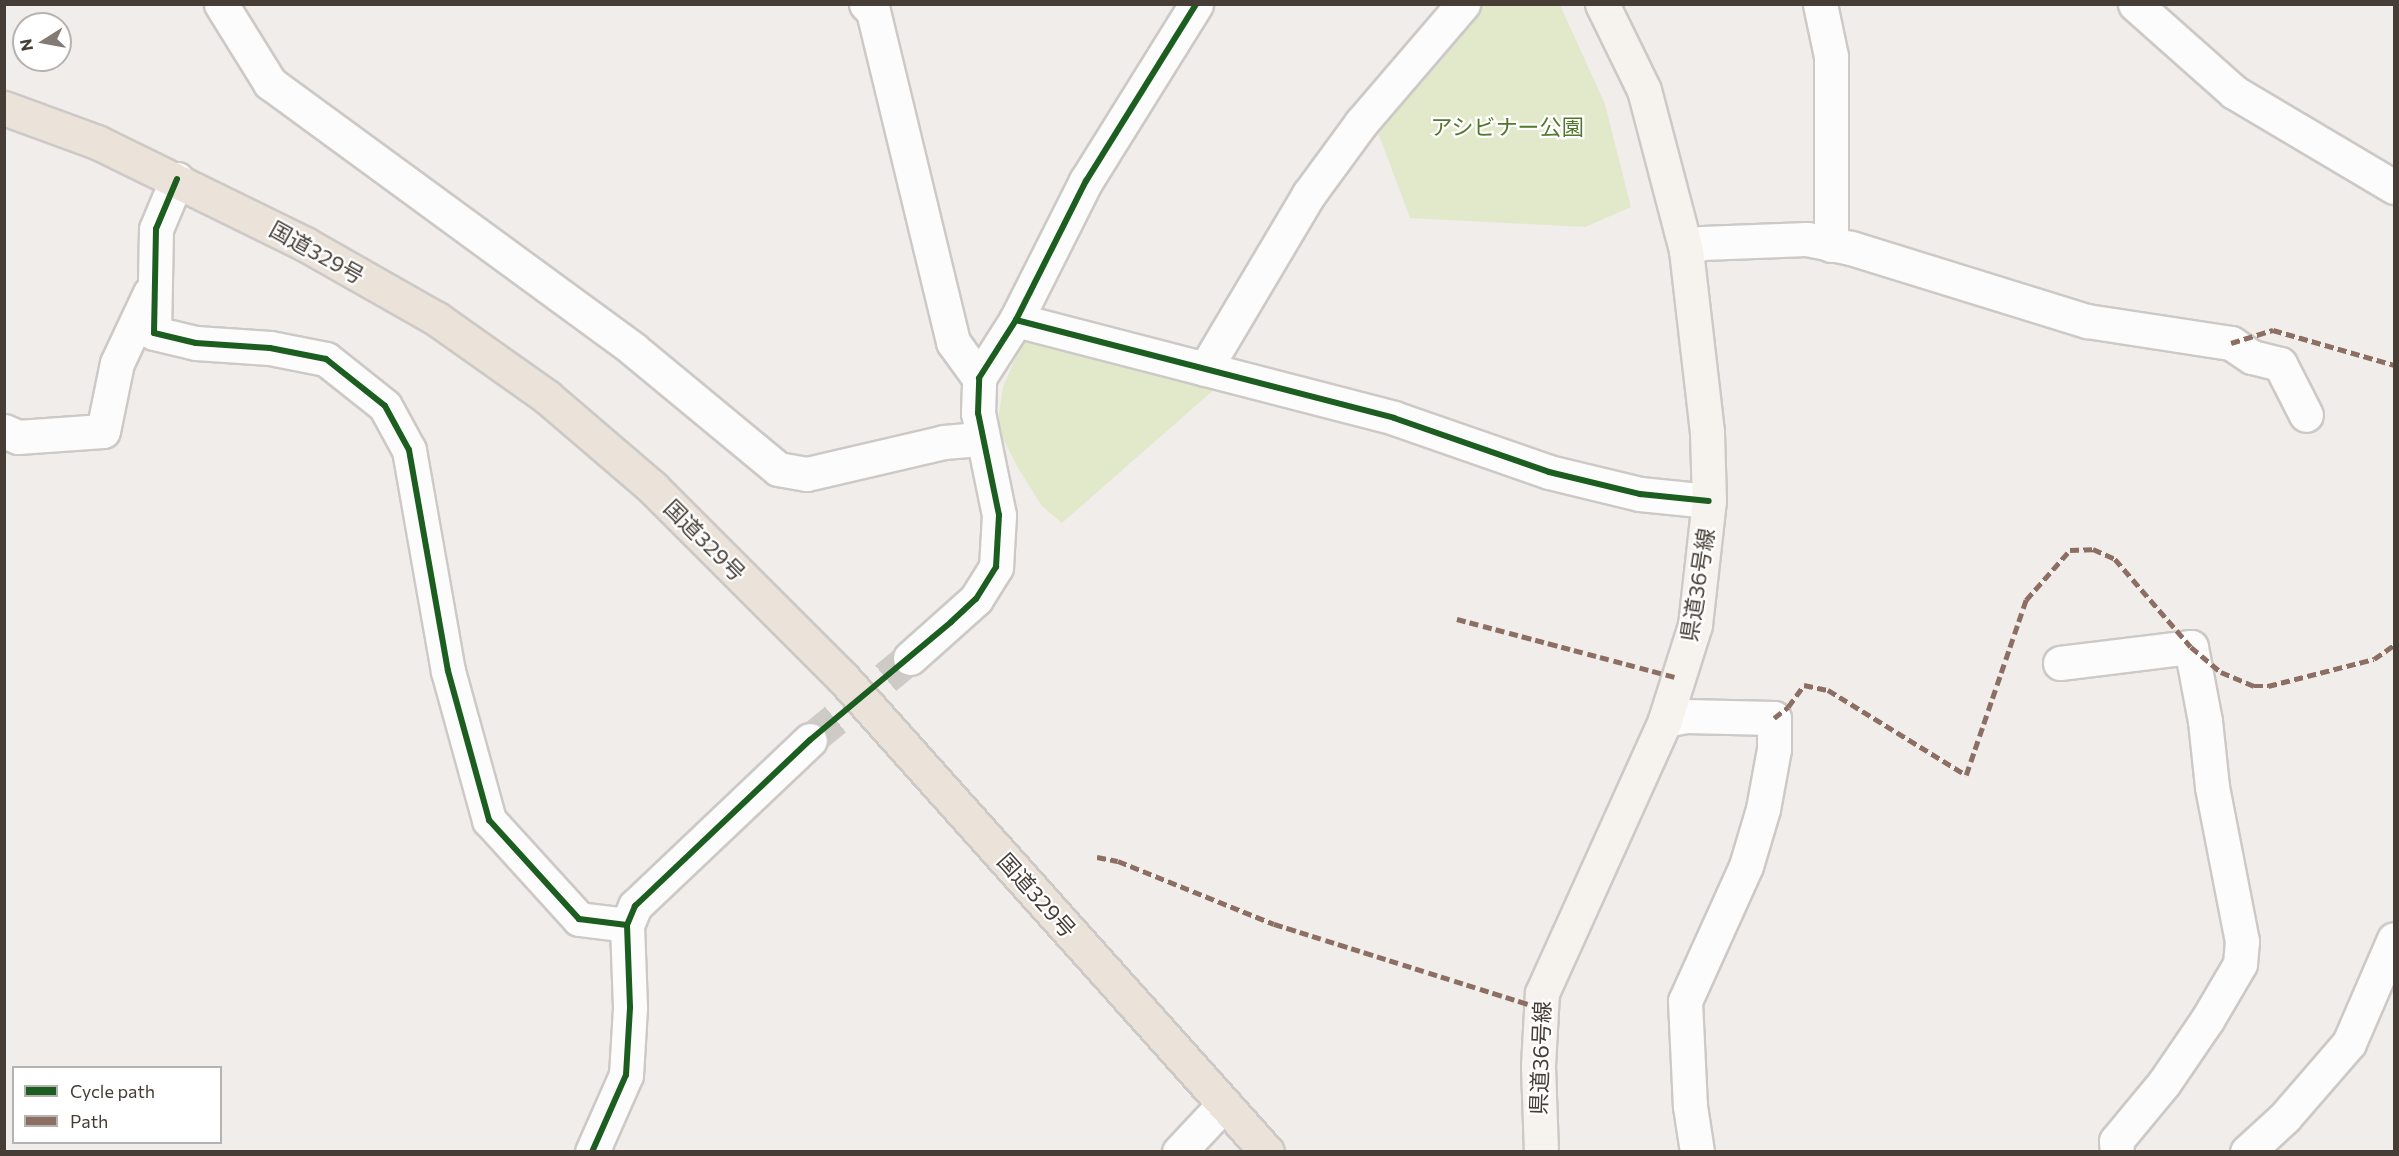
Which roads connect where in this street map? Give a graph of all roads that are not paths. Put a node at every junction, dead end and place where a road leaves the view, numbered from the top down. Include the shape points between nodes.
1 (220, 4) edge
2 (1196, 4) edge
3 (1463, 4) edge
4 (1602, 4) edge
5 (1820, 4) edge
6 (2135, 4) edge
7 (871, 7) edge
8 (4, 108) edge
9 (177, 180) junction
10 (2394, 187) edge
11 (1831, 245) junction
12 (1686, 250) junction
13 (152, 288) junction
14 (1016, 320) junction
15 (1205, 369) junction
16 (979, 378) junction
17 (2306, 415) dead end
18 (4, 431) edge
19 (982, 439) junction
20 (1709, 501) junction
21 (910, 658) tunnel mouth
22 (2060, 663) dead end
23 (1665, 720) junction
24 (810, 740) tunnel mouth
25 (627, 925) junction
26 (2394, 939) edge
27 (1224, 1104) junction
28 (592, 1152) edge
29 (1179, 1152) edge
30 (1267, 1152) edge
31 (1540, 1152) edge
32 (1697, 1152) edge
33 (2117, 1152) edge
34 (2247, 1152) edge

1 - 19 street via 270,83 633,349 778,469 807,474 944,442
2 - 14 street via 1086,181
3 - 15 street via 1361,123 1309,194
4 - 12 main road, 県道36号線 via 1644,90
5 - 11 street via 1831,57
6 - 10 street via 2234,92
7 - 16 street via 953,342
8 - 9 highway, 国道329号 via 97,142
9 - 13 street via 156,229
9 - 27 highway, 国道329号 via 306,244 437,319 547,397 653,488 843,678
11 - 12 street via 1807,239 1702,243
11 - 17 street via 2087,321 2232,343 2252,357 2280,364
12 - 20 main road, 県道36号線 via 1707,432
13 - 18 street via 117,363 103,431 18,437
13 - 25 street via 154,333 196,343 270,348 326,359 385,406 409,450 448,671 489,820 579,919
14 - 15 street
14 - 16 street
15 - 20 street via 1394,418 1549,472 1640,494
16 - 19 street
19 - 21 street via 999,515 996,567 976,599
20 - 23 main road, 県道36号線 via 1695,625
22 - 33 street via 2191,647 2212,787 2242,941 2240,964 2207,1020 2164,1083 2116,1141
23 - 31 main road, 県道36号線 via 1542,993
23 - 32 street via 1685,716 1774,718 1774,749 1763,809 1746,866 1685,1001 1690,1106
24 - 25 street via 635,906
25 - 28 street via 630,1007 626,1075
26 - 34 street via 2349,1043 2285,1117
27 - 29 street
27 - 30 highway, 国道329号

